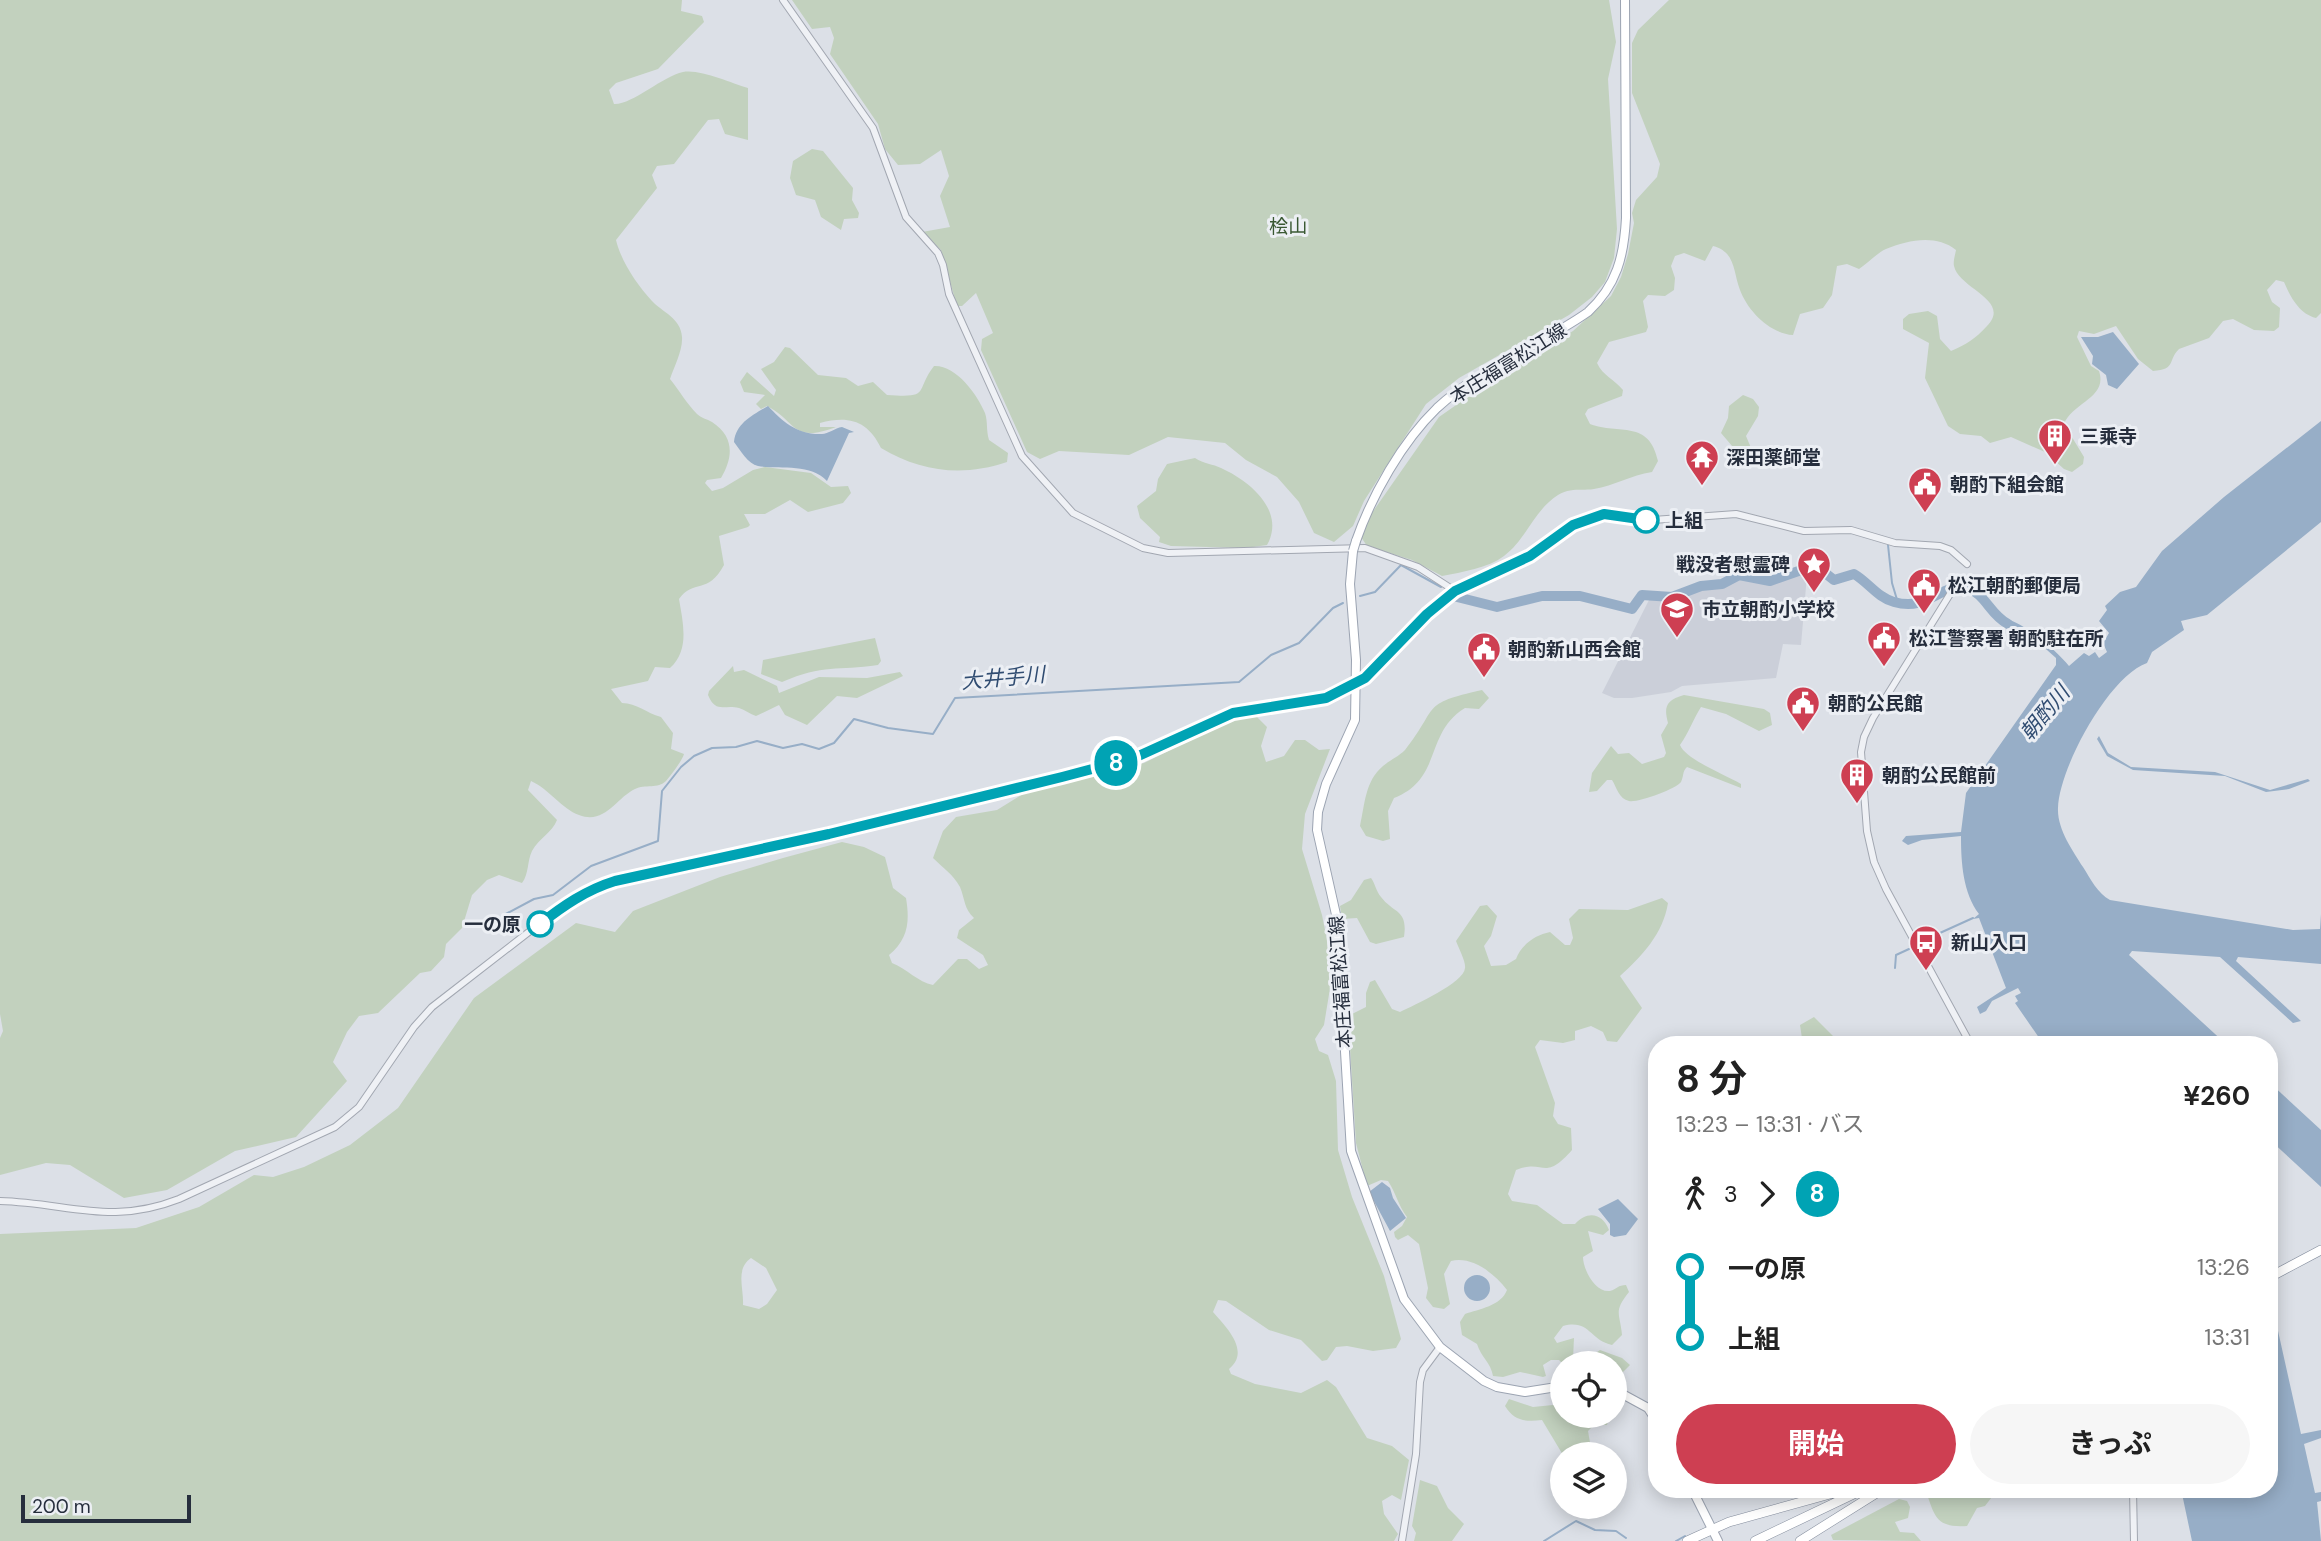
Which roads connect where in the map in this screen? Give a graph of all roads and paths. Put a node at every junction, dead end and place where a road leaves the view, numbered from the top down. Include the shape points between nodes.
1 (783, 0) edge
2 (1625, 0) edge
3 (1967, 564) dead end
4 (1455, 591) junction
5 (1952, 591) dead end
6 (1356, 684) junction
7 (1966, 1036) edge
8 (0, 1201) edge
9 (2321, 1250) edge
10 (2278, 1273) edge
11 (1440, 1347) junction
12 (1550, 1388) edge
13 (1627, 1397) edge
14 (1648, 1408) edge
15 (1696, 1498) edge
16 (1817, 1498) edge
17 (1845, 1498) edge
18 (1869, 1498) edge
19 (2133, 1498) edge
20 (1712, 1529) junction
21 (1402, 1541) edge
22 (1686, 1541) edge
23 (1718, 1541) edge
24 (1755, 1541) edge
25 (1801, 1541) edge
26 (2134, 1541) edge

1 - 4 street via 873,128 906,217 938,253 949,294 1013,442 1073,513 1150,551 1365,548 1418,567
2 - 6 main road, 本庄福富松江線, bridge via 1626,218 1617,274 1588,312 1438,408 1390,472 1365,515 1353,551 1350,584
3 - 4 street via 1940,546 1895,543 1851,530 1804,531 1736,514 1653,520 1604,514 1584,518 1530,556
4 - 6 street
5 - 7 street via 1873,718 1861,752 1867,831 1877,869
6 - 8 street via 1326,698 1224,716 1134,758 596,887 552,914 432,1007 359,1107 321,1136 153,1209 97,1214
6 - 11 main road, 本庄福富松江線 via 1354,727 1326,785 1317,830 1337,919 1349,1138 1404,1299
9 - 10 highway
11 - 12 main road, 本庄福富松江線 via 1497,1387 1525,1392
11 - 21 street via 1420,1381 1416,1454
13 - 14 main road
15 - 20 main road
16 - 20 highway
17 - 24 highway
18 - 25 highway
19 - 26 street
20 - 22 highway
20 - 23 main road

